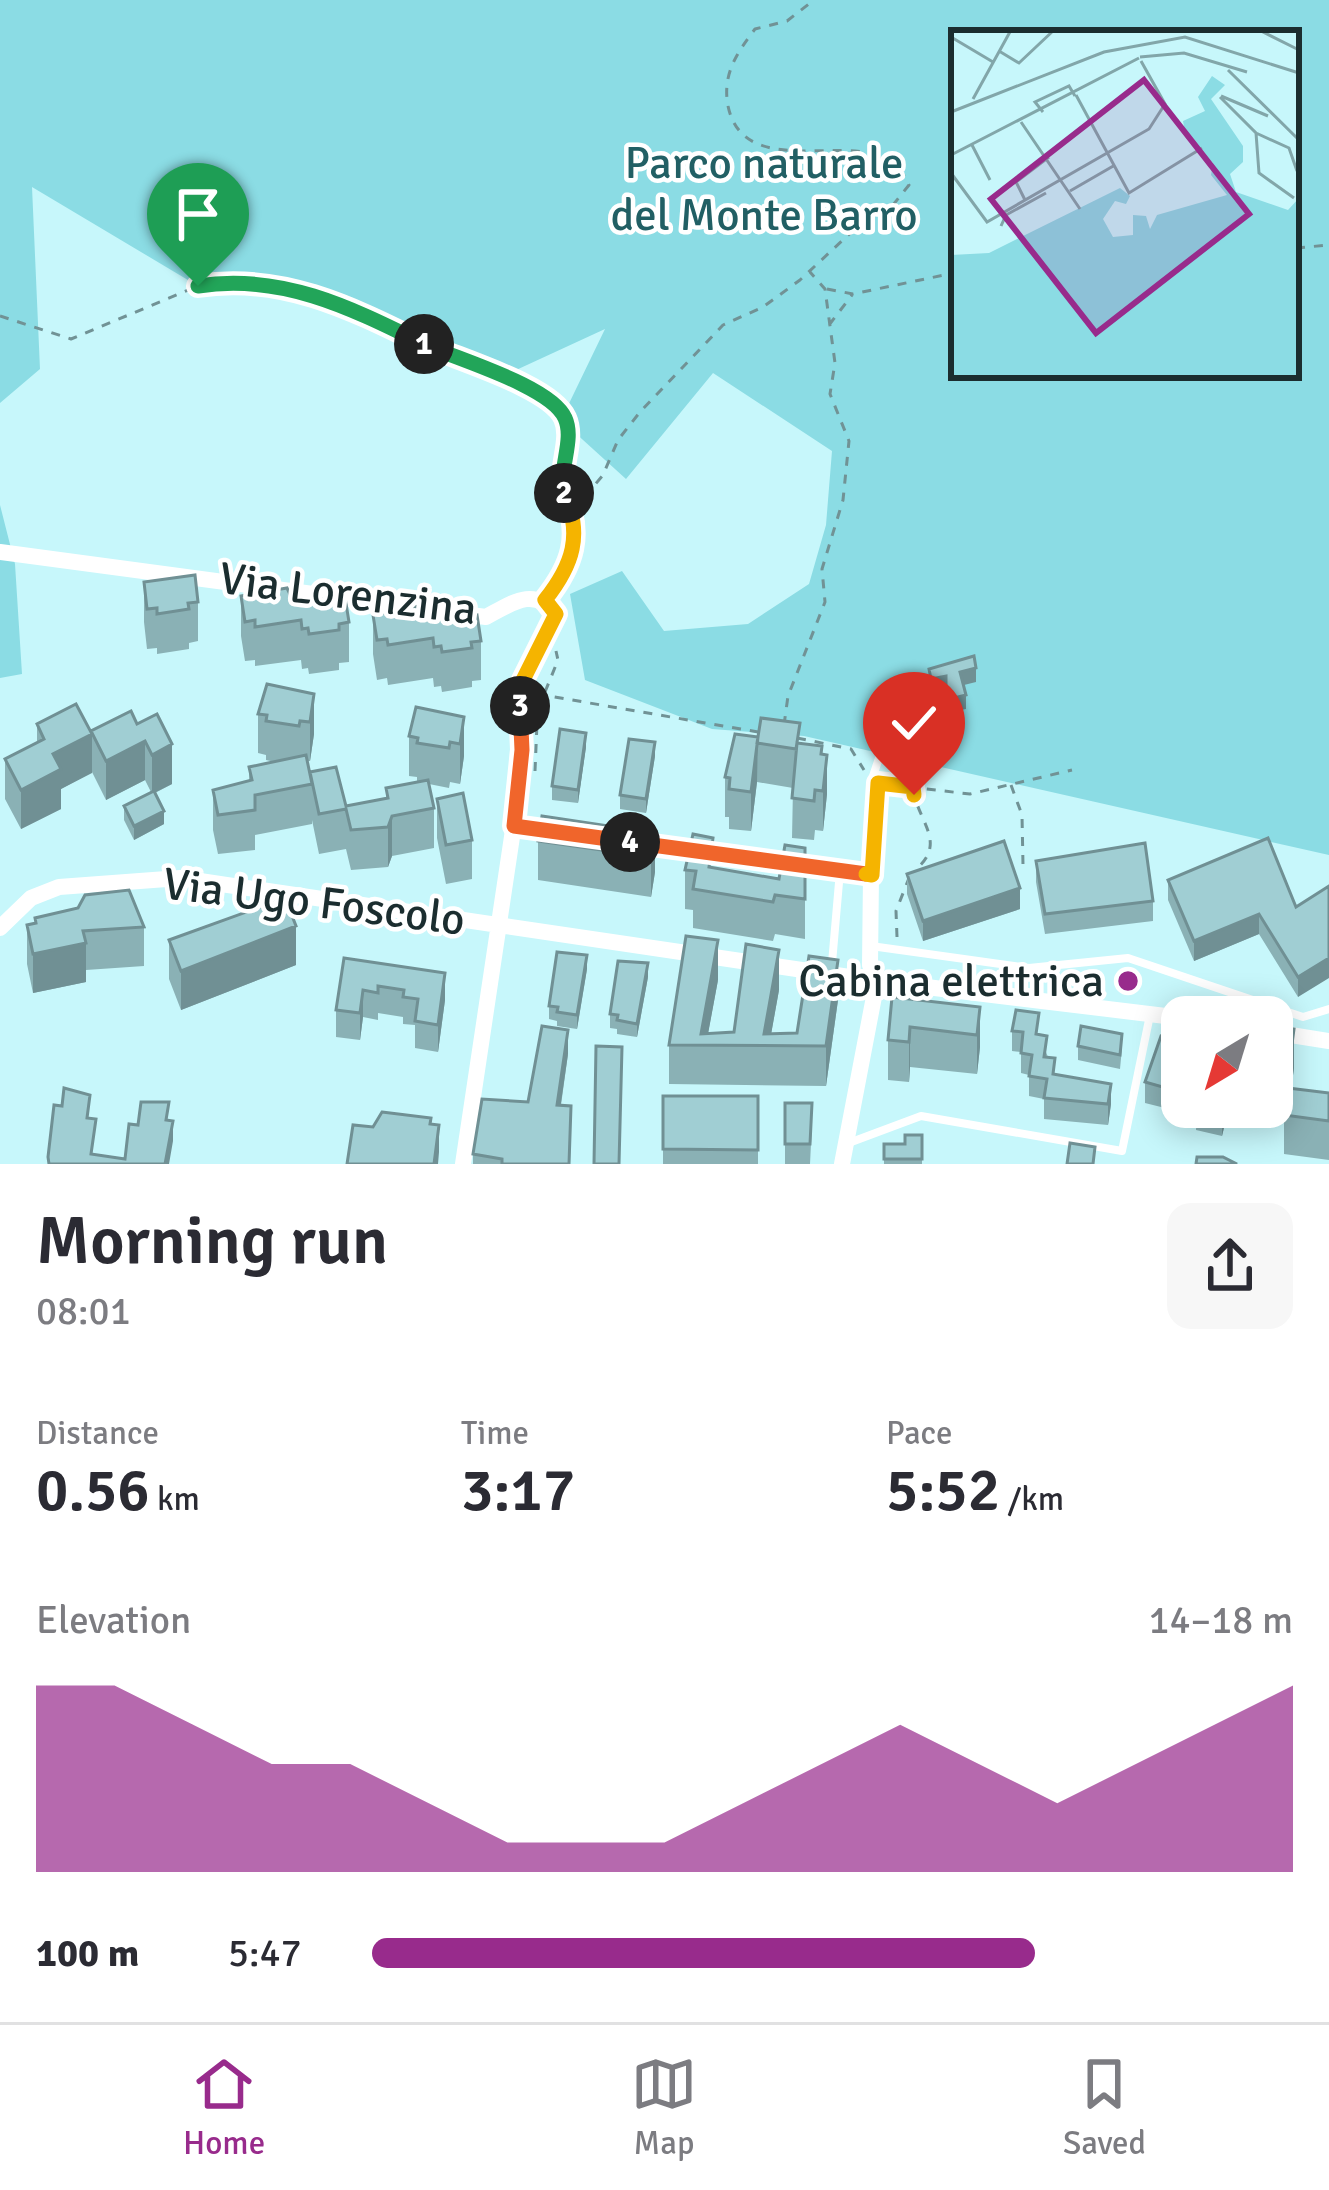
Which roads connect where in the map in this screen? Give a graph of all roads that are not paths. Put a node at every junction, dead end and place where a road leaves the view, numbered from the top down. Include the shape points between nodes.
1 (0, 552) edge
2 (886, 736) dead end
3 (514, 826) junction
4 (580, 835) edge
5 (603, 838) edge
6 (840, 871) junction
7 (872, 875) junction
8 (498, 924) junction
9 (0, 928) edge
10 (871, 946) junction
11 (832, 963) edge
12 (877, 981) junction
13 (1329, 1009) edge
14 (1150, 1013) junction
15 (1161, 1015) edge
16 (1314, 1018) junction
17 (1320, 1040) edge
18 (842, 1155) edge
19 (463, 1164) edge

1 - 3 street, Via Lorenzina via 486,617 518,600 545,600 556,614 520,686
2 - 7 lane via 875,783
3 - 4 street
3 - 8 street, Via Lorenzina
5 - 6 street
6 - 7 street
6 - 11 lane
7 - 10 street
8 - 9 street, Via Ugo Foscolo via 180,878 59,887 31,898
8 - 12 street, Via Ugo Foscolo
8 - 19 street, Via Lorenzina
10 - 12 street
10 - 16 lane via 1029,968 1128,958
12 - 14 street, Via Ugo Foscolo
12 - 18 street
13 - 16 lane
14 - 15 street, Via Ugo Foscolo
14 - 18 lane via 1122,1151 921,1116
16 - 17 lane

